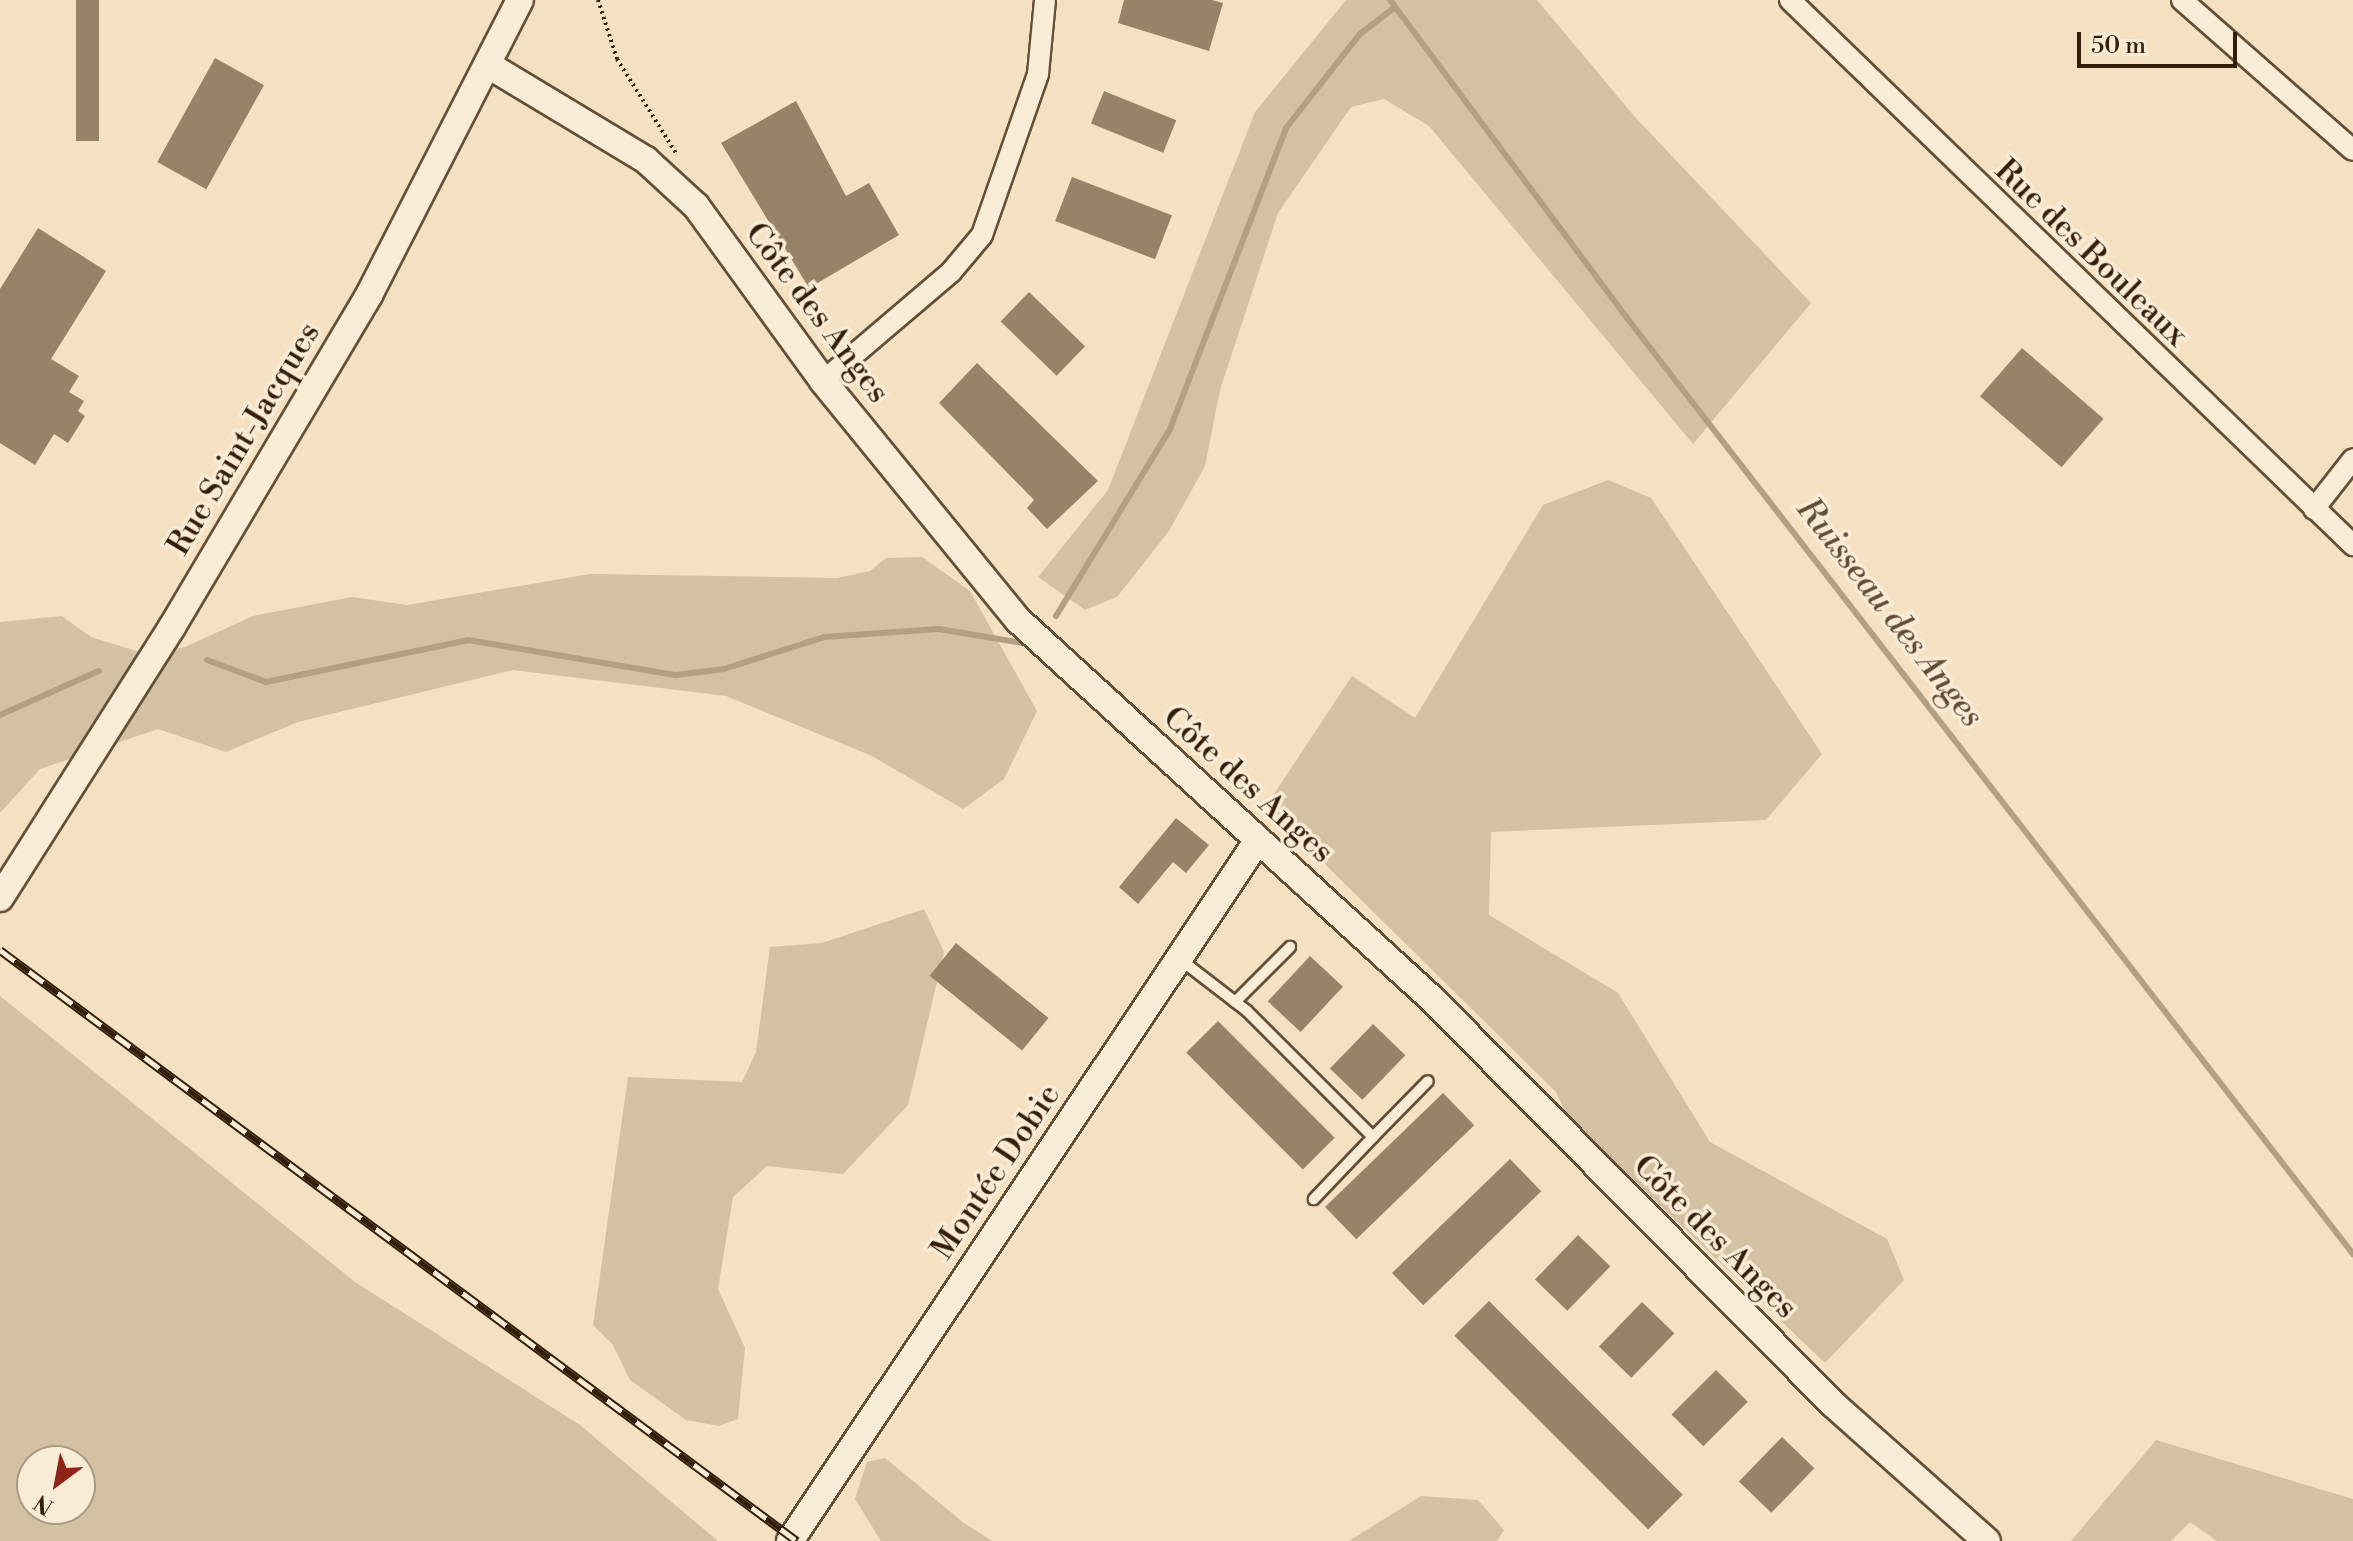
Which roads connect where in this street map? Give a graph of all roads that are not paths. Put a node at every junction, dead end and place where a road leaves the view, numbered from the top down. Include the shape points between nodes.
1 (520, 0) edge
2 (1045, 0) edge
3 (1790, 0) edge
4 (2182, 0) edge
5 (490, 66) junction
6 (2353, 150) edge
7 (823, 381) junction
8 (2353, 459) edge
9 (2314, 509) junction
10 (2353, 545) edge
11 (1258, 840) junction
12 (0, 898) edge
13 (1290, 947) dead end
14 (1179, 959) junction
15 (1235, 1002) junction
16 (1428, 1081) dead end
17 (1373, 1137) junction
18 (1314, 1199) dead end
19 (790, 1541) edge
20 (1987, 1541) edge

1 - 5 street, Rue Saint-Jacques
2 - 7 street via 1038,74 982,235 951,272
3 - 9 street, Rue des Bouleaux
4 - 6 street
5 - 7 street, Côte des Anges via 646,160 696,206
5 - 12 street, Rue Saint-Jacques via 369,295 172,627
7 - 11 street, Côte des Anges via 1018,620
8 - 9 street
9 - 10 street, Rue des Bouleaux
11 - 14 street, Montée Dobie
11 - 20 street, Côte des Anges via 1431,998 1833,1404
13 - 15 lane
14 - 15 lane
14 - 19 street, Montée Dobie
15 - 17 lane
16 - 17 lane
17 - 18 lane

